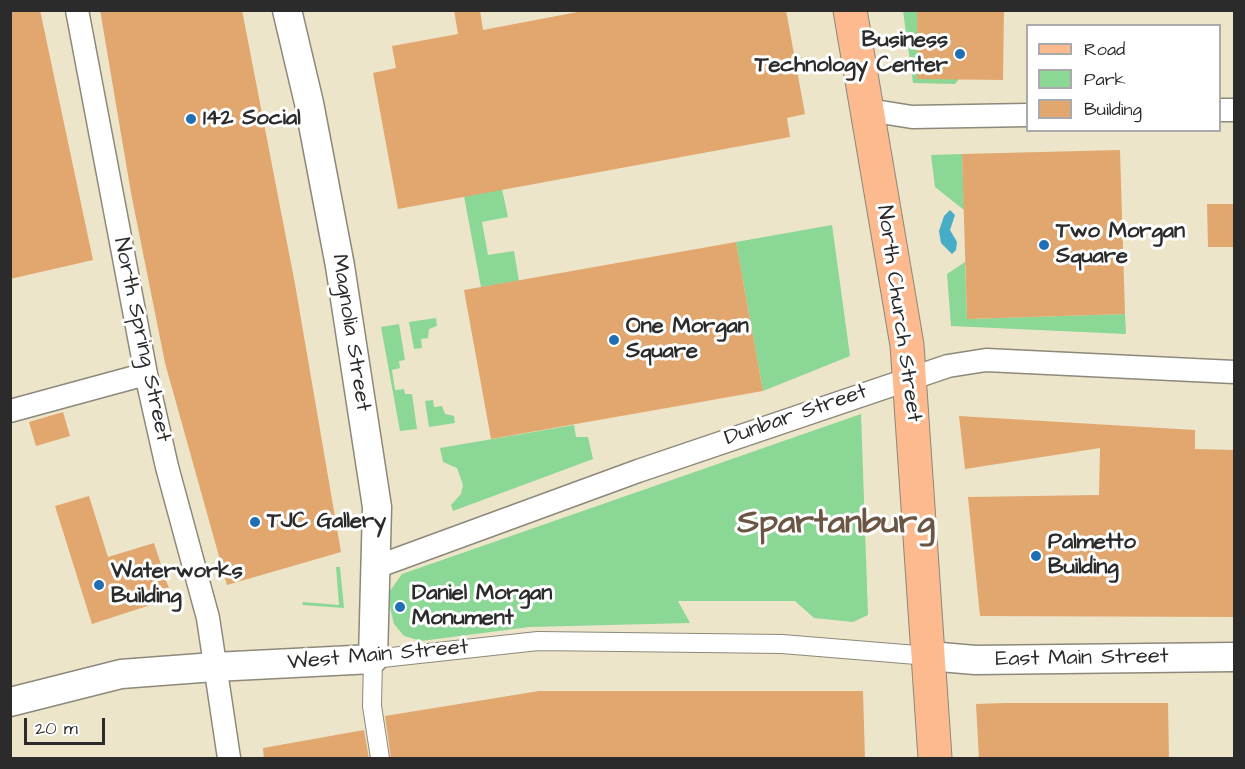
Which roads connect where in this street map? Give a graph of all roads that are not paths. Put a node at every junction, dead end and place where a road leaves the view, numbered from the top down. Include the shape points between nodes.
1 (77, 10) edge
2 (287, 10) edge
3 (850, 10) edge
4 (868, 110) junction
5 (1026, 115) edge
6 (1234, 372) edge
7 (146, 374) junction
8 (910, 378) junction
9 (10, 411) edge
10 (376, 567) junction
11 (929, 657) junction
12 (1234, 657) edge
13 (373, 659) junction
14 (214, 666) junction
15 (10, 702) edge
16 (229, 759) edge
17 (380, 759) edge
18 (935, 759) edge

1 - 7 street, North Spring Street
2 - 10 street, Magnolia Street via 340,266 377,507
3 - 4 main road, North Church Street
4 - 5 street via 912,117
4 - 8 main road, North Church Street
6 - 8 street, Dunbar Street via 986,360
7 - 9 street
7 - 14 street, North Spring Street via 208,618
8 - 10 street, Dunbar Street via 638,471
8 - 11 main road, North Church Street
10 - 13 street, Magnolia Street
11 - 12 street, East Main Street via 975,660
11 - 13 street, West Main Street via 782,644 538,641
11 - 18 main road, North Church Street
13 - 14 street, West Main Street
13 - 17 street via 372,706
14 - 15 street, West Main Street via 122,674
14 - 16 street, North Spring Street

